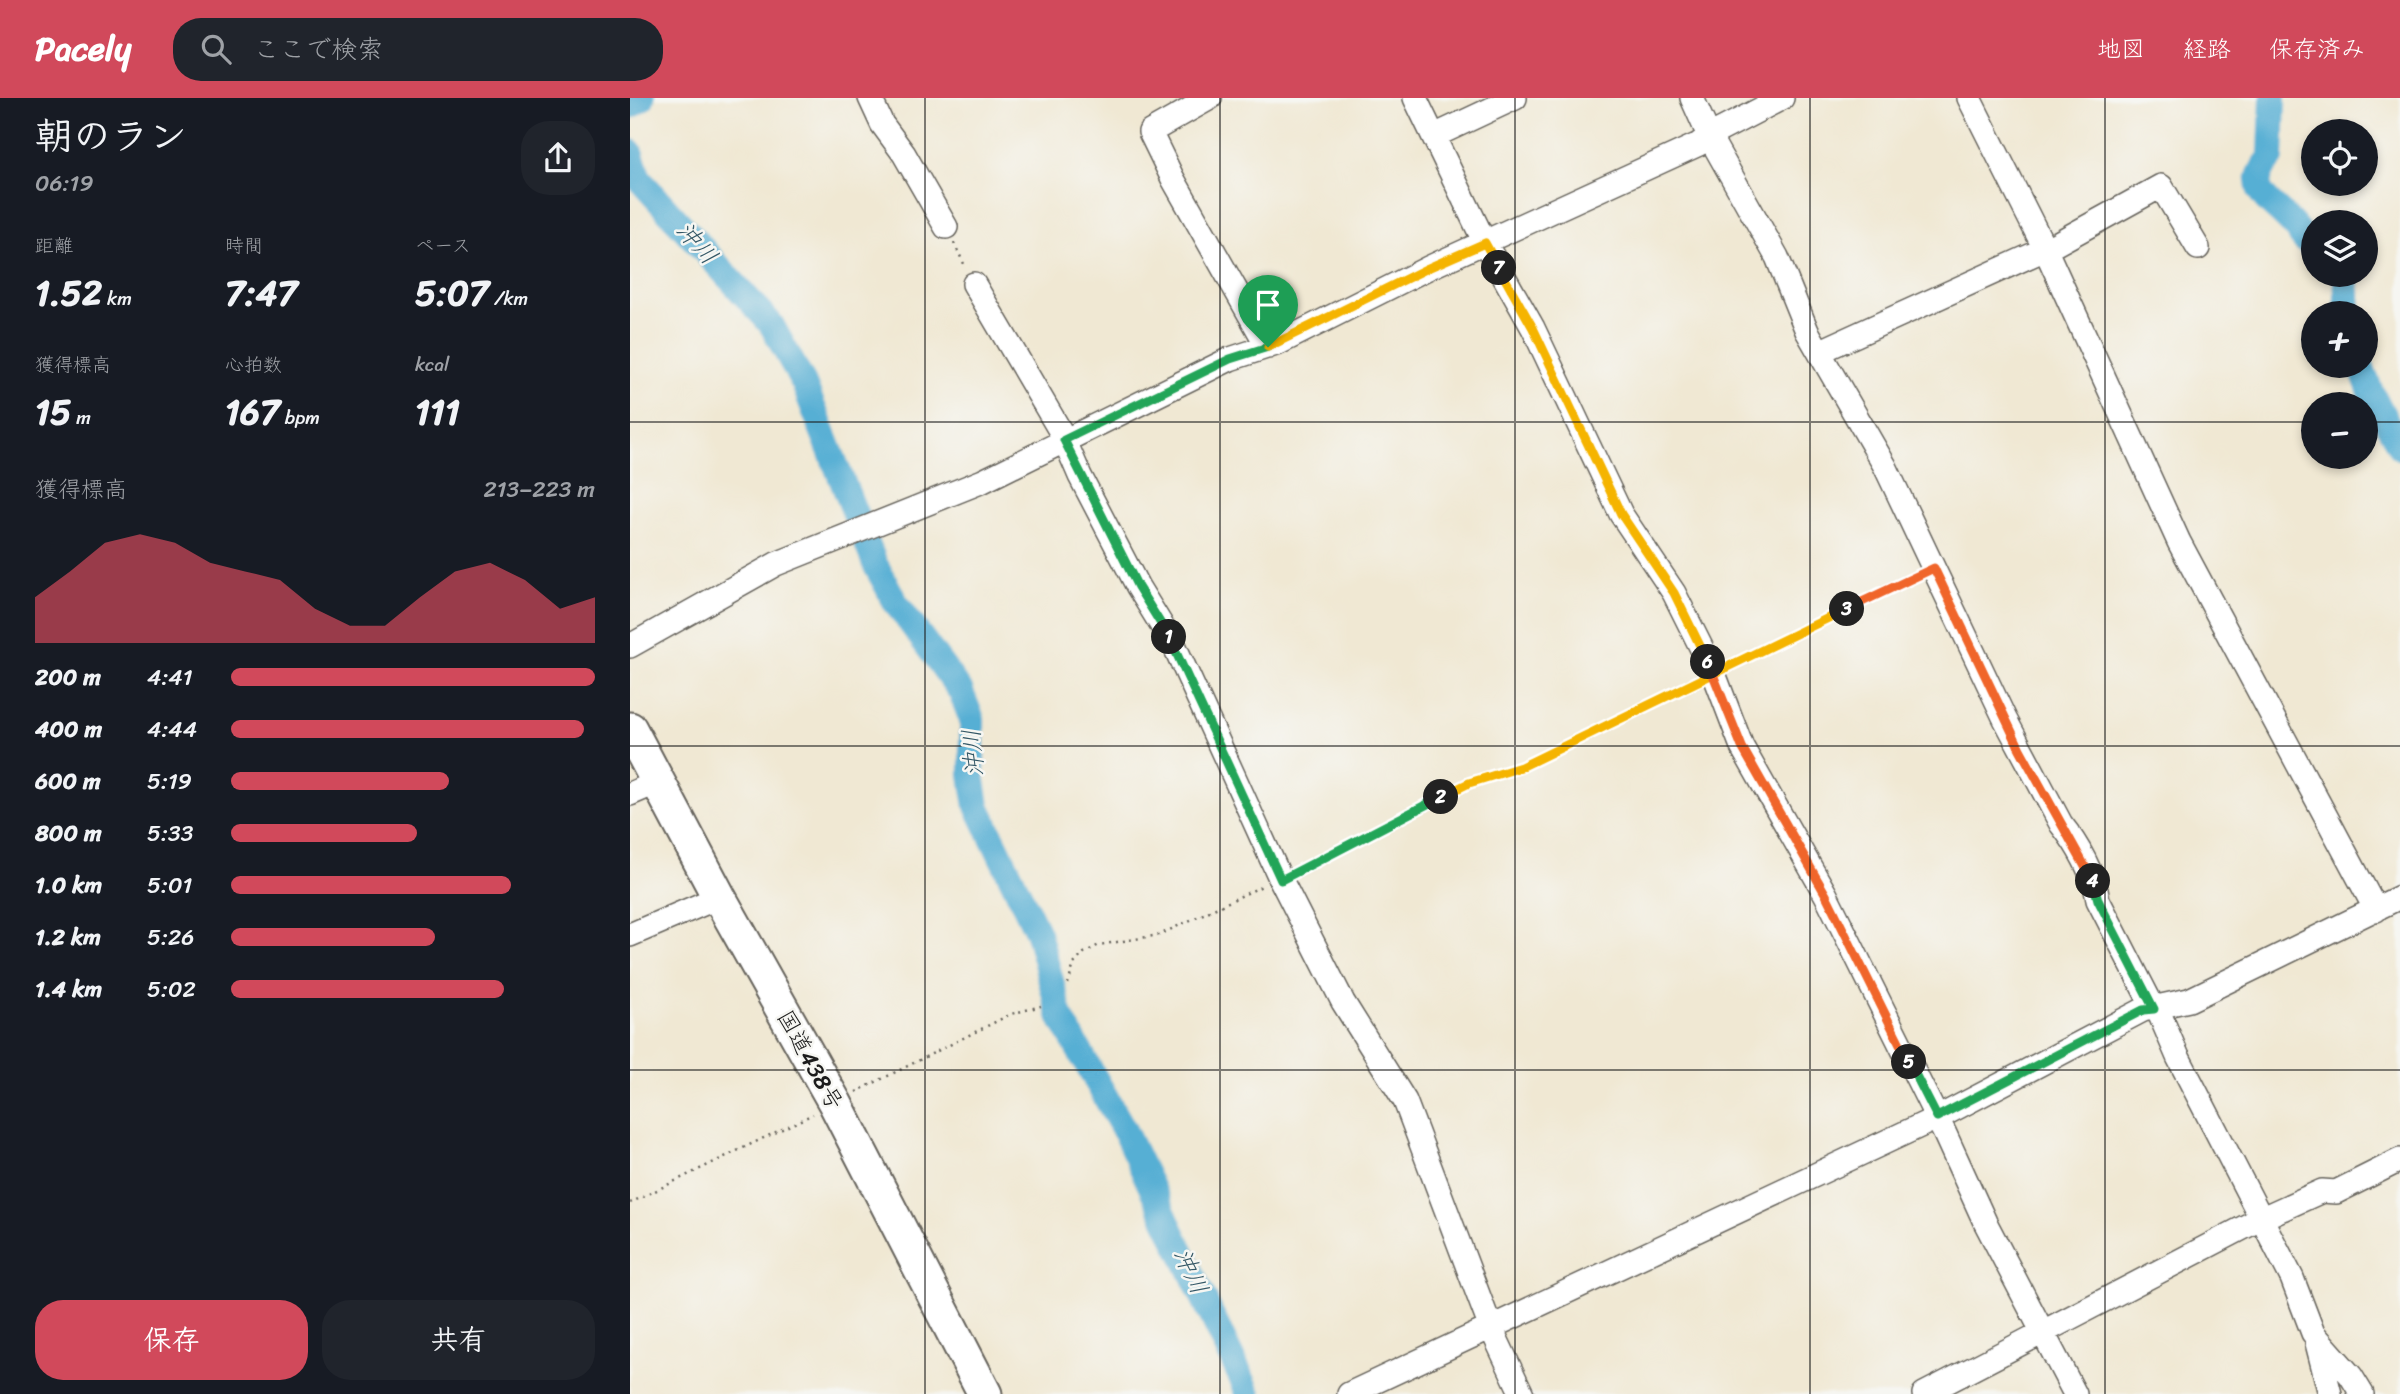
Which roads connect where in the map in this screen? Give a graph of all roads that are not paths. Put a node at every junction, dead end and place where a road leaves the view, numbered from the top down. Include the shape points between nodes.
1 (870, 98) edge
2 (1210, 98) edge
3 (1415, 98) edge
4 (1692, 98) edge
5 (1782, 98) edge
6 (1969, 98) edge
7 (1512, 105) edge
8 (1713, 132) junction
9 (1434, 136) junction
10 (946, 227) road end
11 (1485, 243) junction
12 (2197, 248) dead end
13 (2044, 249) junction
14 (974, 284) road end
15 (1268, 347) junction
16 (1824, 349) junction
17 (1064, 440) junction
18 (630, 646) edge
19 (630, 729) edge
20 (644, 788) edge
21 (719, 897) junction
22 (2400, 897) edge
23 (2375, 910) junction
24 (630, 935) edge
25 (2156, 1008) junction
26 (1937, 1117) junction
27 (2400, 1160) edge
28 (2265, 1217) junction
29 (1490, 1326) junction
30 (2042, 1332) junction
31 (2314, 1333) junction
32 (985, 1394) edge
33 (1349, 1394) edge
34 (1522, 1394) edge
35 (1924, 1394) edge
36 (2075, 1394) edge
37 (2330, 1394) edge
38 (2362, 1394) edge

1 - 10 street
2 - 15 street via 1150,132
3 - 9 street
4 - 8 street
5 - 8 street
6 - 13 street
7 - 9 street
8 - 11 street via 1686,150
8 - 16 street via 1777,257 1807,331
9 - 11 street
11 - 15 street
11 - 26 street via 1533,328 1621,514 1668,583 1713,671 1742,747 1826,895
12 - 13 street via 2161,187
13 - 16 street
13 - 23 street via 2179,542
14 - 17 street
15 - 17 street via 1230,359
16 - 25 street via 2005,719
17 - 18 street via 982,481 776,564
17 - 29 street via 1138,587 1175,647 1281,880 1343,1002 1405,1101
19 - 20 highway, 国道438号
20 - 21 highway, 国道438号
21 - 24 street
21 - 32 highway, 国道438号 via 835,1103
22 - 23 street
23 - 25 street via 2189,1000
25 - 26 street via 2143,1010
25 - 28 street
26 - 29 street
26 - 30 street
27 - 28 street via 2336,1192 2322,1191
28 - 30 street
28 - 31 street
29 - 33 street
29 - 34 street
30 - 35 street
30 - 36 street
31 - 37 street
31 - 38 street

